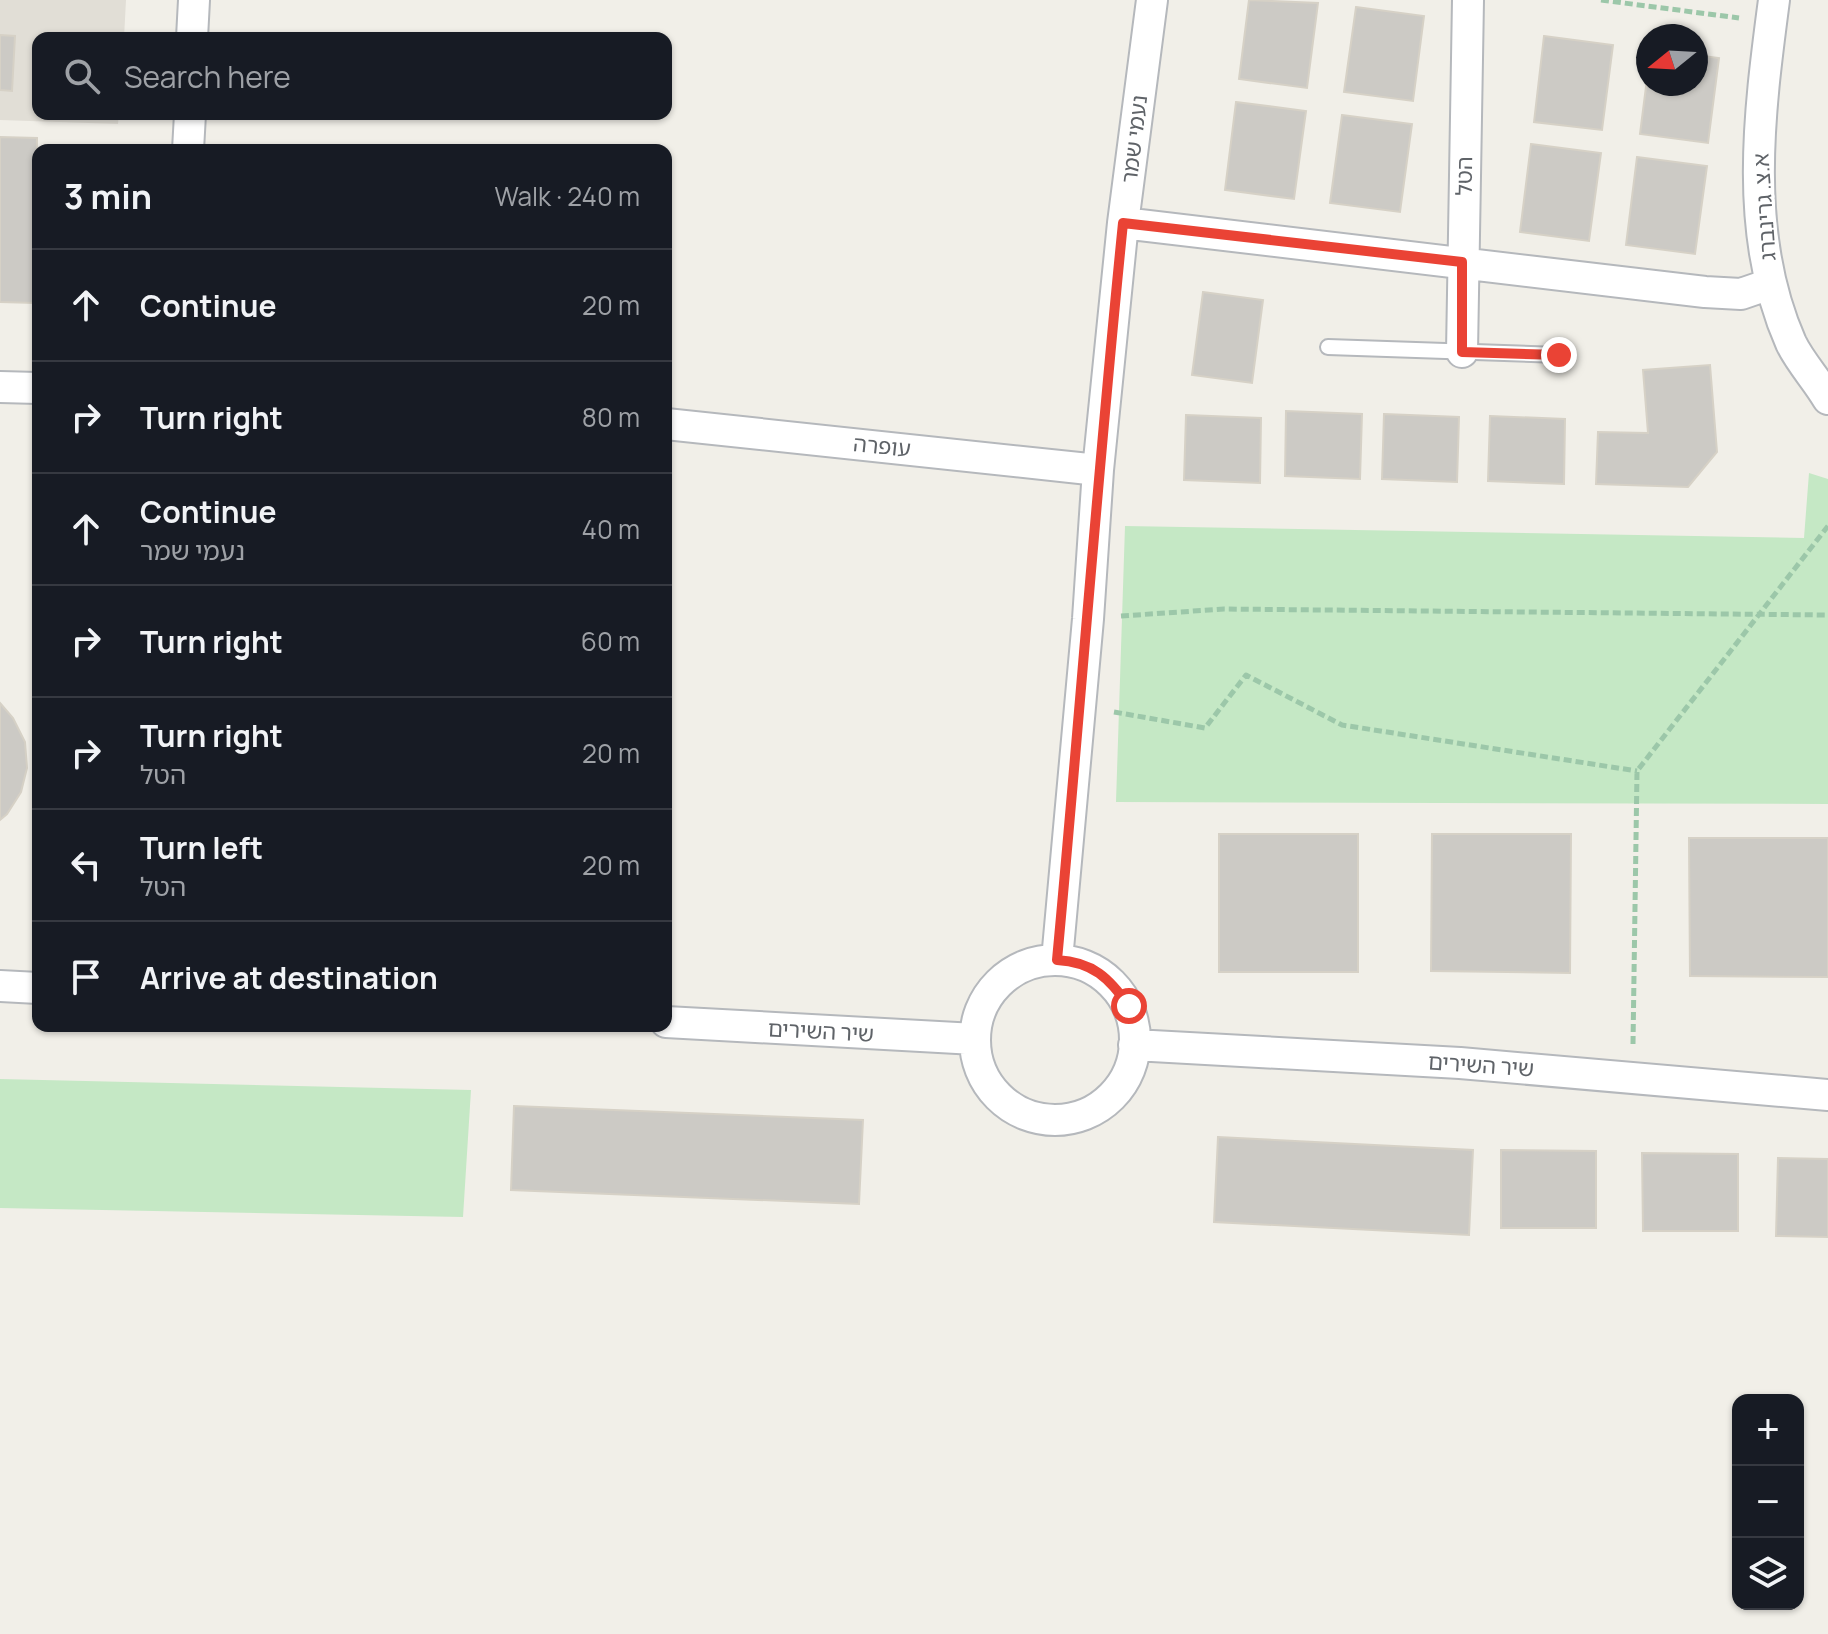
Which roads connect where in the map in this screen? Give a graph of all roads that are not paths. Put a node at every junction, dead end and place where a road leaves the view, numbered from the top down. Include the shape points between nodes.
1 (194, 0) edge
2 (1152, 0) edge
3 (1468, 0) edge
4 (1772, 11) edge
5 (192, 32) edge
6 (190, 120) edge
7 (188, 144) edge
8 (1123, 223) junction
9 (1462, 262) junction
10 (1770, 284) junction
11 (1328, 347) dead end
12 (1462, 352) junction
13 (1559, 355) dead end
14 (0, 387) edge
15 (32, 388) edge
16 (1828, 399) edge
17 (672, 425) edge
18 (1098, 470) junction
19 (1057, 960) junction
20 (0, 986) edge
21 (32, 988) edge
22 (672, 1022) edge
23 (975, 1039) junction
24 (1134, 1045) junction
25 (1828, 1095) edge

1 - 5 street
2 - 8 street, נעמי שמר
3 - 9 street, הטל
4 - 10 street, א.צ. גרינברג via 1760,131 1760,207
6 - 7 street
8 - 9 street
8 - 18 street, נעמי שמר
9 - 10 street via 1705,292 1741,294
9 - 12 street, הטל
10 - 16 street, א.צ. גרינברג via 1793,346
11 - 12 lane
12 - 13 lane
14 - 15 street
17 - 18 street, עופרה
18 - 19 street, נעמי שמר
19 - 23 street via 1016,968 990,991
19 - 24 street via 1097,970 1112,983 1129,1006
20 - 21 street
22 - 23 street, שיר השירים
23 - 24 street via 981,1072 996,1095 1016,1111 1043,1120 1071,1119 1097,1109 1118,1090 1133,1061
24 - 25 street, שיר השירים via 1460,1063

